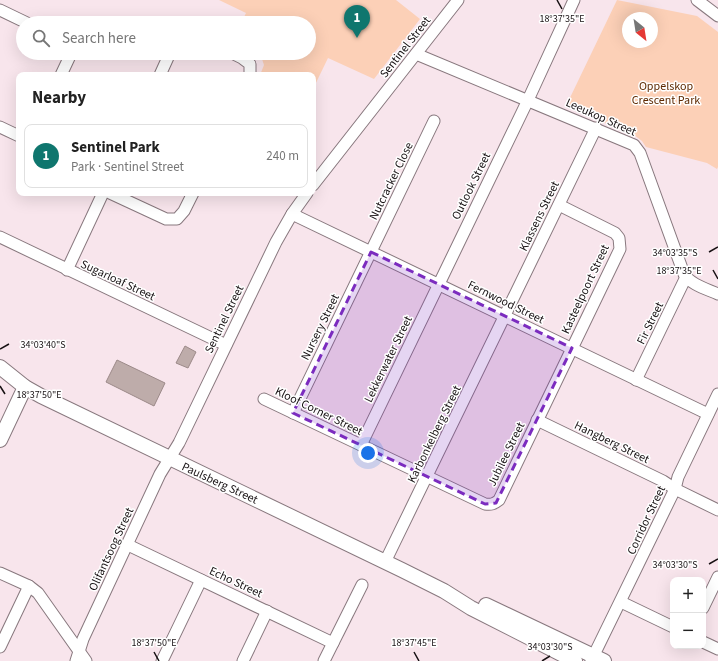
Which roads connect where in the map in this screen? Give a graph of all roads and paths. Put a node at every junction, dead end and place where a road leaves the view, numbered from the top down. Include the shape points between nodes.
1 (458, 0) edge
2 (574, 0) edge
3 (697, 0) edge
4 (0, 10) edge
5 (718, 16) edge
6 (16, 18) edge
7 (416, 54) junction
8 (68, 60) edge
9 (167, 60) edge
10 (245, 60) edge
11 (62, 72) edge
12 (161, 72) edge
13 (250, 72) edge
14 (528, 100) junction
15 (434, 121) dead end
16 (0, 127) edge
17 (596, 128) junction
18 (16, 135) edge
19 (316, 181) edge
20 (102, 196) edge
21 (116, 196) edge
22 (192, 196) edge
23 (305, 196) edge
24 (559, 205) junction
25 (292, 214) junction
26 (0, 237) edge
27 (371, 252) junction
28 (67, 270) junction
29 (686, 277) junction
30 (438, 284) junction
31 (718, 294) edge
32 (505, 316) junction
33 (226, 345) junction
34 (572, 348) junction
35 (0, 367) edge
36 (636, 380) junction
37 (25, 387) junction
38 (718, 394) edge
39 (264, 399) dead end
40 (293, 413) junction
41 (708, 414) junction
42 (537, 420) junction
43 (0, 440) edge
44 (360, 445) junction
45 (169, 459) junction
46 (427, 477) junction
47 (675, 490) junction
48 (718, 510) edge
49 (128, 545) junction
50 (385, 562) junction
51 (0, 573) edge
52 (718, 577) edge
53 (201, 580) junction
54 (362, 585) dead end
55 (29, 586) junction
56 (444, 591) junction
57 (621, 602) junction
58 (706, 602) edge
59 (267, 611) junction
60 (670, 626) edge
61 (333, 643) junction
62 (706, 643) edge
63 (0, 647) edge
64 (718, 649) edge
65 (77, 656) edge
66 (597, 659) edge
67 (86, 661) edge
68 (162, 661) edge
69 (243, 661) edge
70 (324, 661) edge
71 (574, 661) edge

1 - 7 street, Sentinel Street
2 - 14 street, Outlook Street
3 - 5 street
4 - 6 street
7 - 14 street, Leeukop Street
7 - 19 street, Sentinel Street
8 - 11 street
9 - 12 street
10 - 13 street via 250,64
14 - 17 street, Leeukop Street
14 - 30 street, Outlook Street
15 - 27 street, Nutcracker Close
16 - 18 street
17 - 24 street, Klassens Street
17 - 29 street, Leeukop Street via 631,143 638,149
20 - 28 street
21 - 22 street via 166,220 177,219
23 - 25 street, Sentinel Street
24 - 32 street, Klassens Street
24 - 34 street, Kasteelpoort Street via 615,232 620,242 620,249
25 - 27 street, Fernwood Street
25 - 33 street, Sentinel Street
26 - 28 street, Sugarloaf Street
27 - 30 street, Fernwood Street
27 - 40 street, Nursery Street
28 - 33 street, Sugarloaf Street
29 - 31 street
29 - 36 street, Fir Street
30 - 32 street, Fernwood Street
30 - 44 street, Lekkerwater Street
32 - 34 street, Fernwood Street
32 - 46 street, Karbonkelberg Street
33 - 45 street, Sentinel Street
34 - 36 street, Fernwood Street
34 - 42 street, Jubilee Street
35 - 37 street, Paulsberg Street
36 - 41 street, Fernwood Street
37 - 43 street
37 - 45 street, Paulsberg Street
38 - 41 street, Corridor Street
39 - 40 street, Kloof Corner Street
40 - 44 street, Kloof Corner Street
41 - 47 street, Corridor Street via 678,477
42 - 46 street, Jubilee Street via 496,503 485,504
42 - 47 street, Hangberg Street via 663,481
44 - 46 street, Kloof Corner Street
45 - 49 street, Olifantsoog Street
45 - 50 street, Paulsberg Street
46 - 50 street, Karbonkelberg Street
47 - 48 street, Hangberg Street
47 - 57 street, Corridor Street
49 - 53 street, Echo Street
49 - 65 street, Olifantsoog Street
50 - 56 street, Paulsberg Street
51 - 55 street
52 - 58 street
53 - 59 street, Echo Street
53 - 68 street
54 - 61 street
55 - 63 street
55 - 65 street via 41,597
56 - 66 street, Paulsberg Street via 474,600
56 - 71 street, Paulsberg Street via 471,608
57 - 60 street
57 - 66 street, Corridor Street
59 - 61 street, Echo Street
59 - 69 street
61 - 70 street
62 - 64 street
65 - 67 street

